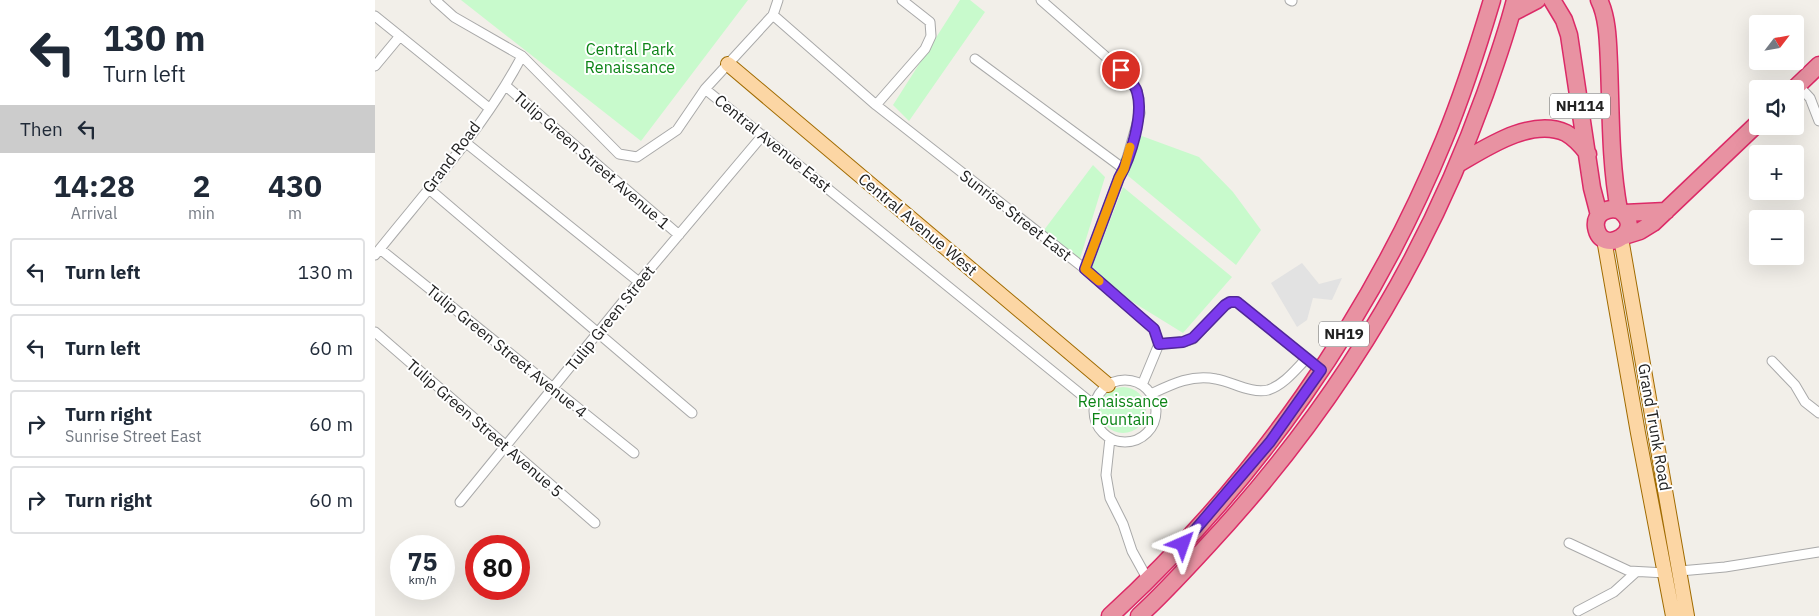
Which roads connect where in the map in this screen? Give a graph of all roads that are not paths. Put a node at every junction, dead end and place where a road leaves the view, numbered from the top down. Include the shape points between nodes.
1 (435, 0) edge
2 (778, 0) edge
3 (903, 0) edge
4 (1041, 0) edge
5 (1492, 0) edge
6 (1537, 0) edge
7 (1552, 0) edge
8 (1601, 2) edge
9 (1514, 6) edge
10 (773, 15) junction
11 (375, 16) edge
12 (400, 36) junction
13 (522, 56) junction
14 (975, 59) dead end
15 (728, 64) junction
16 (1819, 65) edge
17 (375, 66) edge
18 (1803, 80) edge
19 (506, 86) junction
20 (705, 88) junction
21 (1804, 93) edge
22 (876, 105) junction
23 (489, 108) junction
24 (1819, 122) edge
25 (1749, 132) edge
26 (763, 135) junction
27 (465, 142) junction
28 (1588, 154) junction
29 (1459, 164) junction
30 (1124, 169) junction
31 (428, 188) junction
32 (1621, 211) junction
33 (1665, 211) junction
34 (1599, 214) junction
35 (679, 235) junction
36 (1623, 237) junction
37 (1605, 239) junction
38 (377, 252) edge
39 (1085, 269) junction
40 (639, 282) junction
41 (375, 332) edge
42 (598, 332) junction
43 (1159, 344) junction
44 (1307, 358) junction
45 (1772, 361) dead end
46 (1321, 370) junction
47 (1108, 385) junction
48 (1142, 385) junction
49 (553, 388) junction
50 (1151, 394) junction
51 (1095, 405) junction
52 (692, 412) dead end
53 (1819, 412) edge
54 (1110, 438) junction
55 (506, 446) junction
56 (634, 453) dead end
57 (460, 502) dead end
58 (595, 523) dead end
59 (1569, 542) dead end
60 (1819, 552) edge
61 (1680, 571) junction
62 (1665, 572) junction
63 (1635, 573) junction
64 (1149, 580) junction
65 (1578, 611) dead end
66 (1110, 616) edge
67 (1139, 616) edge
68 (1673, 616) edge
69 (1687, 616) edge

1 - 13 street, Central Avenue East via 454,17
2 - 10 street
3 - 22 street via 930,22 931,36 925,49
4 - 30 street via 1121,70 1137,90 1140,113
5 - 46 highway, NH19 via 1445,139 1409,218 1364,303
6 - 9 highway
7 - 28 highway, NH114 via 1569,35
8 - 32 highway, NH114 via 1608,48 1614,185
9 - 29 highway, NH19
10 - 15 street
10 - 22 street, Sunrise Street East
11 - 12 street
12 - 17 street
12 - 23 street
13 - 19 street, Grand Road
13 - 20 street, Central Avenue East via 619,154 631,157 637,157 677,130
14 - 30 street
15 - 20 street
15 - 47 main road, Central Avenue West
16 - 18 highway
19 - 23 street, Grand Road
19 - 35 street, Tulip Green Street Avenue 1
20 - 26 street, Central Avenue East
21 - 24 street via 1810,98
22 - 39 street, Sunrise Street East
23 - 27 street, Grand Road
25 - 33 highway
26 - 35 street, Tulip Green Street
26 - 51 street, Central Avenue East
27 - 31 street, Grand Road
27 - 40 street
28 - 29 highway via 1566,133 1552,129 1534,130 1519,133
28 - 34 highway, NH114
29 - 67 highway, NH19 via 1382,315 1326,403 1249,501
30 - 39 street
31 - 38 street, Grand Road
31 - 42 street
32 - 33 highway
32 - 34 highway via 1612,208
32 - 36 highway, NH114 via 1629,227
33 - 36 highway via 1647,228
34 - 37 highway, NH114 via 1596,228
35 - 40 street, Tulip Green Street
36 - 37 highway via 1610,241
36 - 61 main road, Grand Trunk Road
37 - 62 main road, Grand Trunk Road
38 - 49 street, Tulip Green Street Avenue 4
39 - 43 street, Sunrise Street East via 1154,329
40 - 42 street, Tulip Green Street
41 - 55 street, Tulip Green Street Avenue 5
42 - 49 street, Tulip Green Street
42 - 52 street
43 - 44 street via 1193,338 1225,305 1236,301
43 - 48 street
44 - 46 street
44 - 50 street via 1270,389 1260,391 1215,378 1188,378
45 - 53 street via 1795,384 1805,402
46 - 64 highway, NH19 via 1265,449
47 - 48 street via 1119,380
47 - 51 street via 1099,394
48 - 50 street
49 - 55 street, Tulip Green Street
49 - 56 street, Tulip Green Street Avenue 4
50 - 54 street via 1155,418 1142,437 1131,442
51 - 54 street via 1094,417 1099,428
54 - 64 street via 1106,475 1110,498 1132,551
55 - 57 street, Tulip Green Street
55 - 58 street, Tulip Green Street Avenue 5
59 - 63 street
60 - 61 street
61 - 69 main road, Grand Trunk Road
62 - 63 street
62 - 68 main road, Grand Trunk Road
63 - 65 street via 1614,592
64 - 66 highway, NH19

